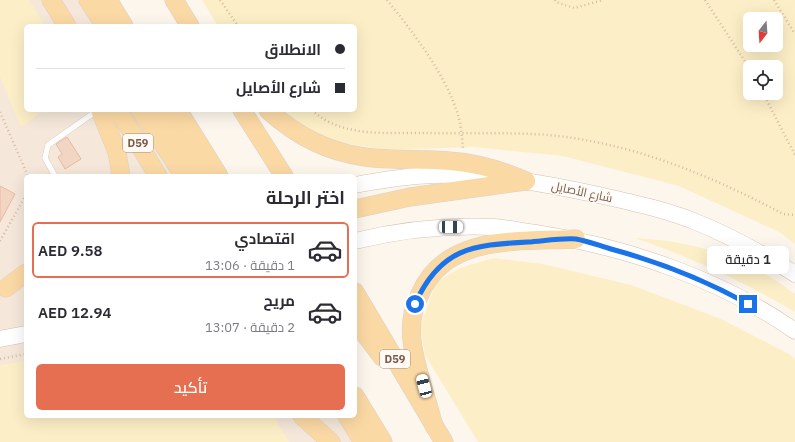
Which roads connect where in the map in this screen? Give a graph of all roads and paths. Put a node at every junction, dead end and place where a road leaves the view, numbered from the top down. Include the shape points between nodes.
1 (52, 0) edge
2 (88, 0) edge
3 (108, 0) edge
4 (174, 0) edge
5 (220, 0) edge
6 (386, 0) edge
7 (554, 0) edge
8 (603, 0) edge
9 (705, 0) edge
10 (774, 0) edge
11 (66, 24) edge
12 (104, 24) edge
13 (123, 24) edge
14 (190, 24) edge
15 (237, 24) edge
16 (795, 34) edge
17 (744, 60) edge
18 (766, 100) edge
19 (0, 112) edge
20 (96, 112) edge
21 (100, 112) edge
22 (119, 112) edge
23 (141, 112) edge
24 (159, 112) edge
25 (179, 112) edge
26 (243, 112) edge
27 (271, 112) edge
28 (314, 112) edge
29 (462, 134) junction
30 (795, 155) edge
31 (465, 163) junction
32 (27, 174) edge
33 (54, 174) edge
34 (121, 174) edge
35 (157, 174) edge
36 (183, 174) edge
37 (198, 174) edge
38 (218, 174) edge
39 (283, 174) edge
40 (526, 181) junction
41 (357, 185) edge
42 (24, 199) edge
43 (357, 208) edge
44 (795, 215) edge
45 (576, 239) junction
46 (357, 241) edge
47 (0, 242) edge
48 (24, 274) edge
49 (795, 274) edge
50 (24, 283) edge
51 (3, 289) edge
52 (357, 295) edge
53 (357, 324) edge
54 (795, 331) edge
55 (24, 334) edge
56 (0, 339) edge
57 (24, 354) edge
58 (0, 359) edge
59 (357, 399) edge
60 (304, 418) edge
61 (314, 418) edge
62 (348, 418) edge
63 (434, 426) junction
64 (332, 442) edge
65 (362, 442) edge
66 (383, 442) edge
67 (444, 442) edge

1 - 11 main road
2 - 12 main road
3 - 13 main road
4 - 14 main road
5 - 15 path
6 - 29 path via 402,18 446,85 459,116
7 - 8 path via 574,8
9 - 17 path
10 - 16 path
18 - 30 path
19 - 32 path
20 - 33 lane via 48,145 45,158
21 - 34 main road via 118,152
22 - 35 main road, D59
23 - 36 main road
24 - 37 main road, D59
25 - 38 main road
26 - 39 main road
27 - 31 main road via 318,144 347,154 380,159
28 - 29 path via 327,122 357,131
29 - 31 path
29 - 44 path via 551,135 630,151 701,174 783,214
31 - 40 main road via 496,170
40 - 41 main road, شارع الأصايل via 434,175
40 - 43 main road via 410,197
40 - 49 main road, شارع الأصايل via 654,208 695,221 752,247
42 - 47 path
45 - 46 main road via 494,227 444,227
45 - 54 main road via 652,260 717,287
45 - 63 main road via 472,247 453,256 436,270 423,287 415,304 412,341
48 - 51 main road
50 - 51 main road
52 - 63 main road, D59
53 - 63 main road
55 - 56 main road
57 - 58 path
59 - 66 main road
60 - 64 main road
61 - 64 main road
62 - 65 main road
63 - 67 main road, D59

